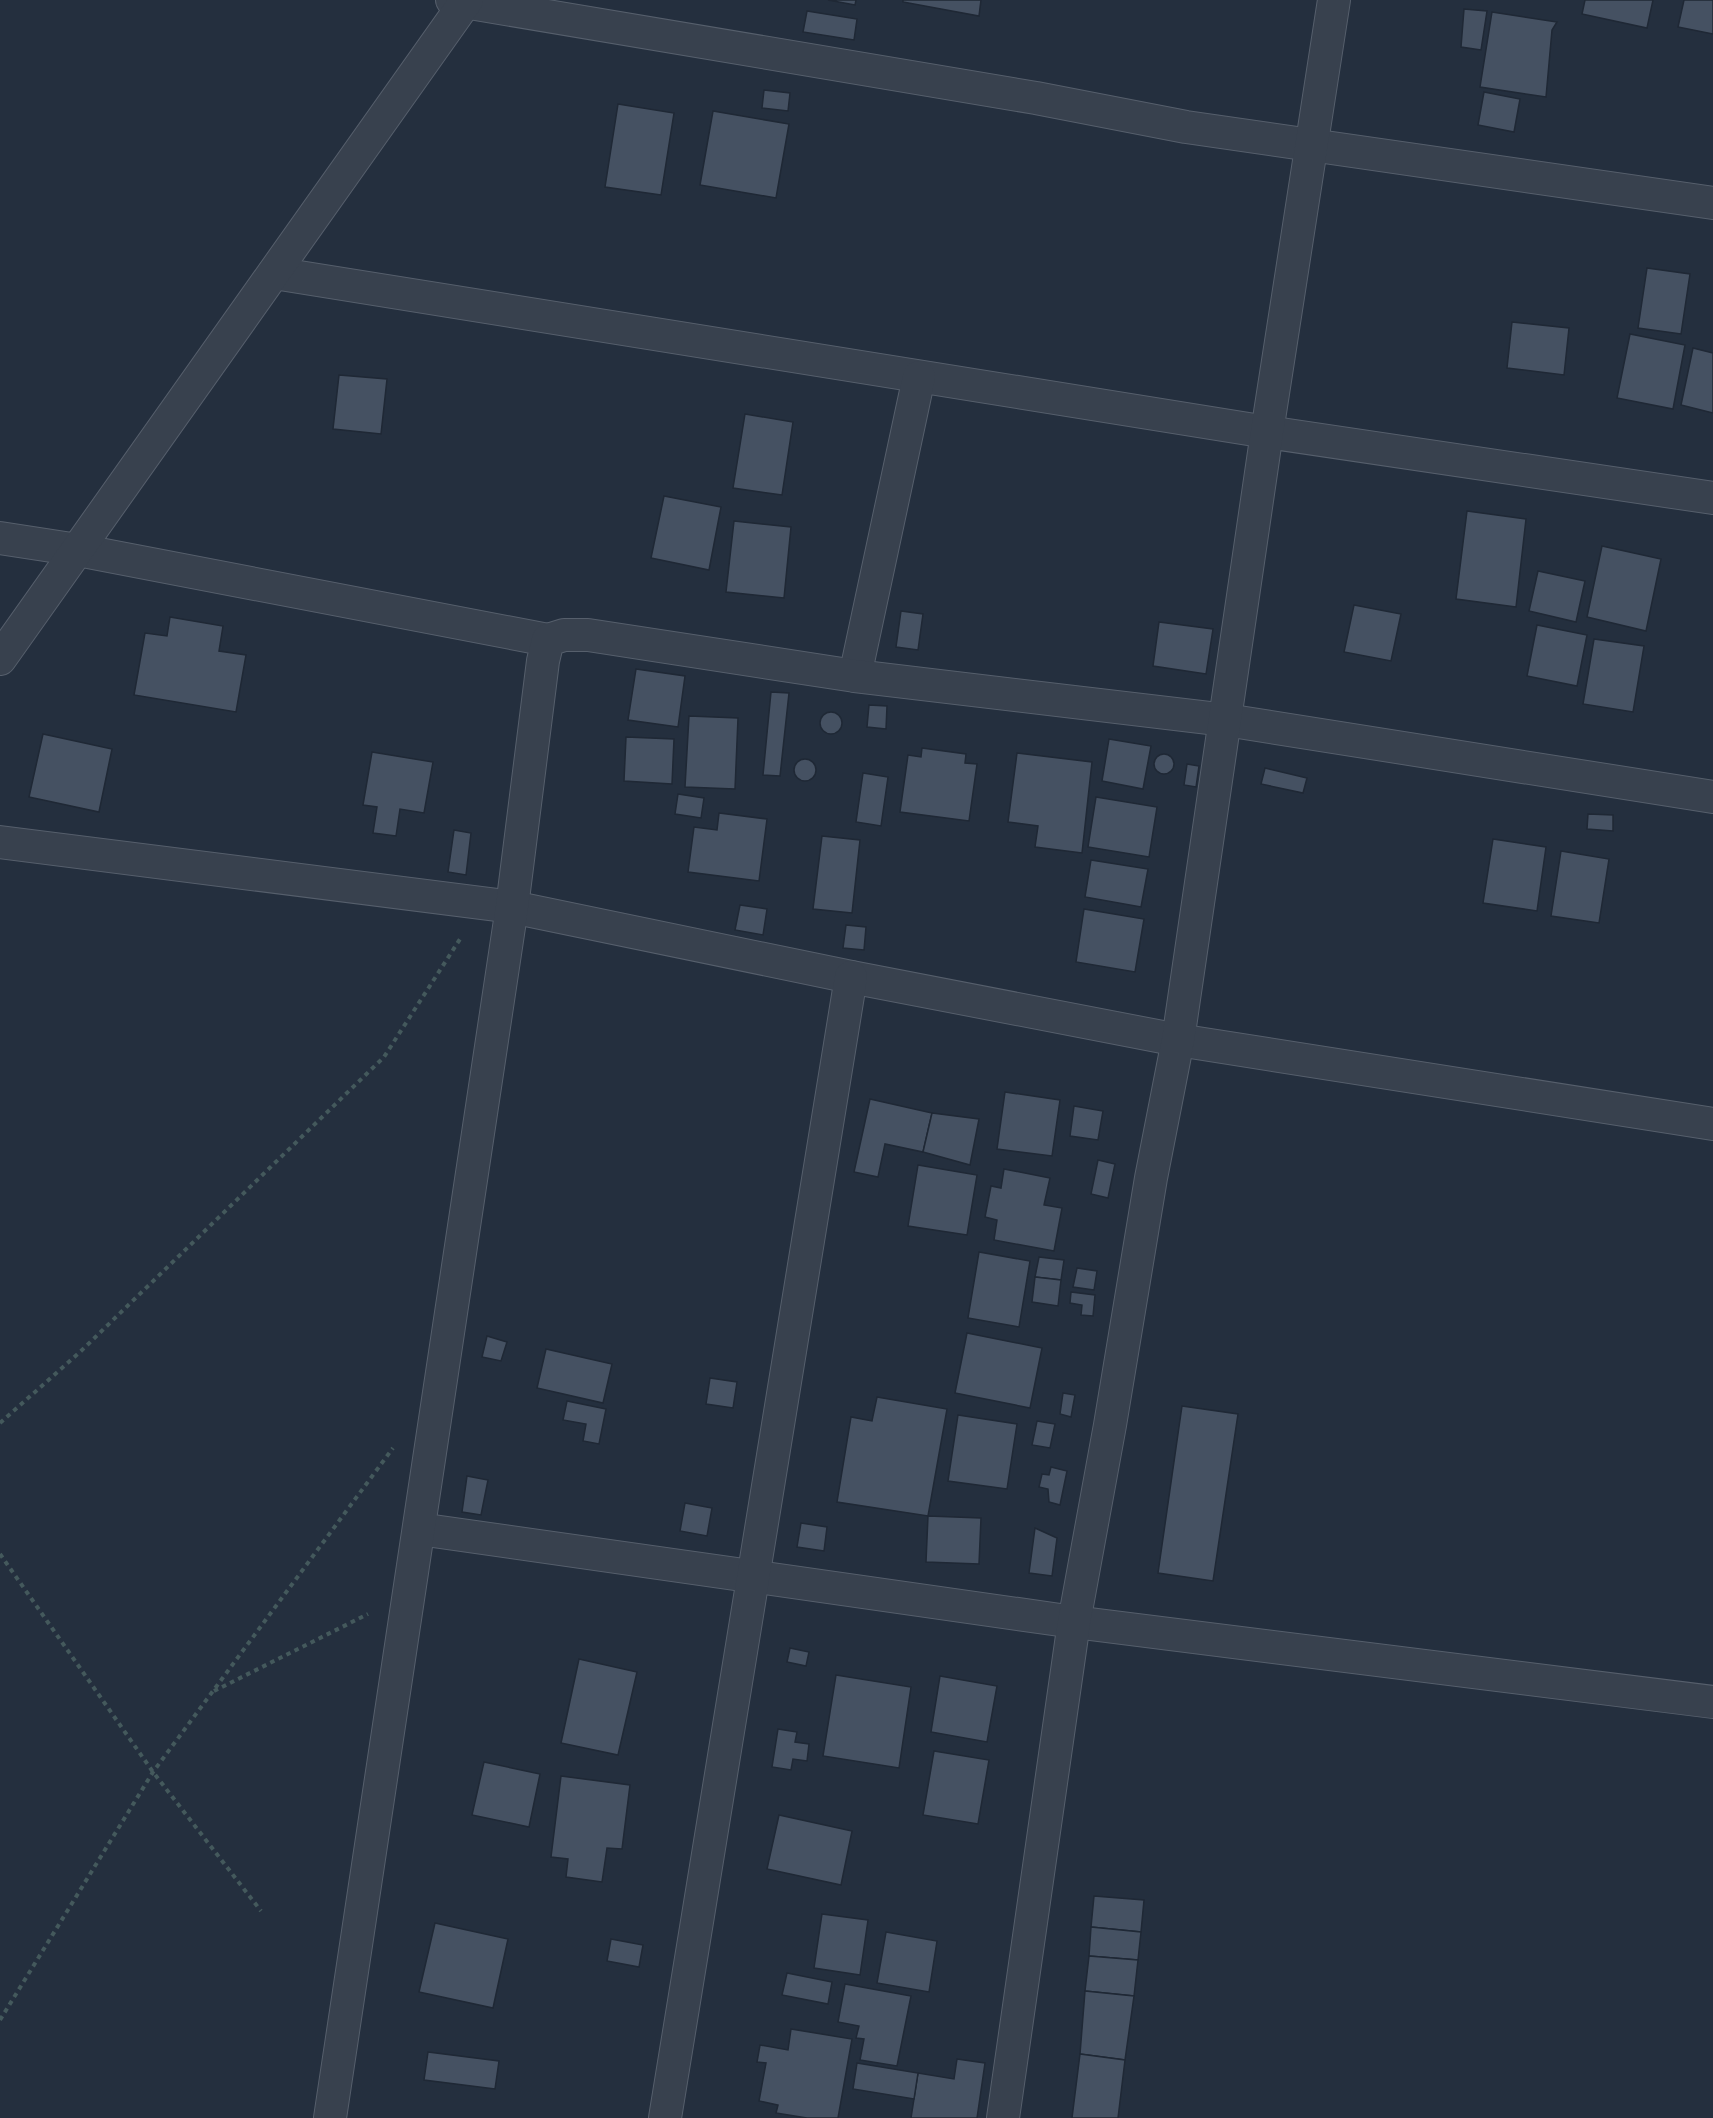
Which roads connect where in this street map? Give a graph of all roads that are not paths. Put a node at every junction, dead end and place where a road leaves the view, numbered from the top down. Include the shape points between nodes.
1 (1334, 0) edge
2 (462, 1) edge
3 (1311, 146) junction
4 (1713, 204) edge
5 (274, 273) junction
6 (919, 377) junction
7 (1267, 432) junction
8 (1713, 498) edge
9 (0, 538) edge
10 (78, 550) junction
11 (548, 640) junction
12 (0, 659) edge
13 (855, 676) junction
14 (1226, 720) junction
15 (1713, 797) edge
16 (0, 842) edge
17 (498, 904) junction
18 (852, 977) junction
19 (1178, 1040) junction
20 (1713, 1124) edge
21 (418, 1530) junction
22 (754, 1577) junction
23 (1074, 1622) junction
24 (1713, 1702) edge
25 (330, 2118) edge
26 (665, 2118) edge
27 (1003, 2118) edge

1 - 3 street
2 - 3 street
2 - 5 street
3 - 4 street
3 - 7 street
5 - 6 street
5 - 10 street
6 - 7 street
6 - 13 street
7 - 8 street
7 - 14 street
9 - 10 street
10 - 11 street
10 - 12 street
11 - 13 street via 588,635
11 - 17 street
13 - 14 street
14 - 15 street
14 - 19 street
16 - 17 street
17 - 18 street
17 - 21 street
18 - 19 street
18 - 22 street
19 - 20 street
19 - 23 street
21 - 22 street
21 - 25 street
22 - 23 street
22 - 26 street
23 - 24 street
23 - 27 street

